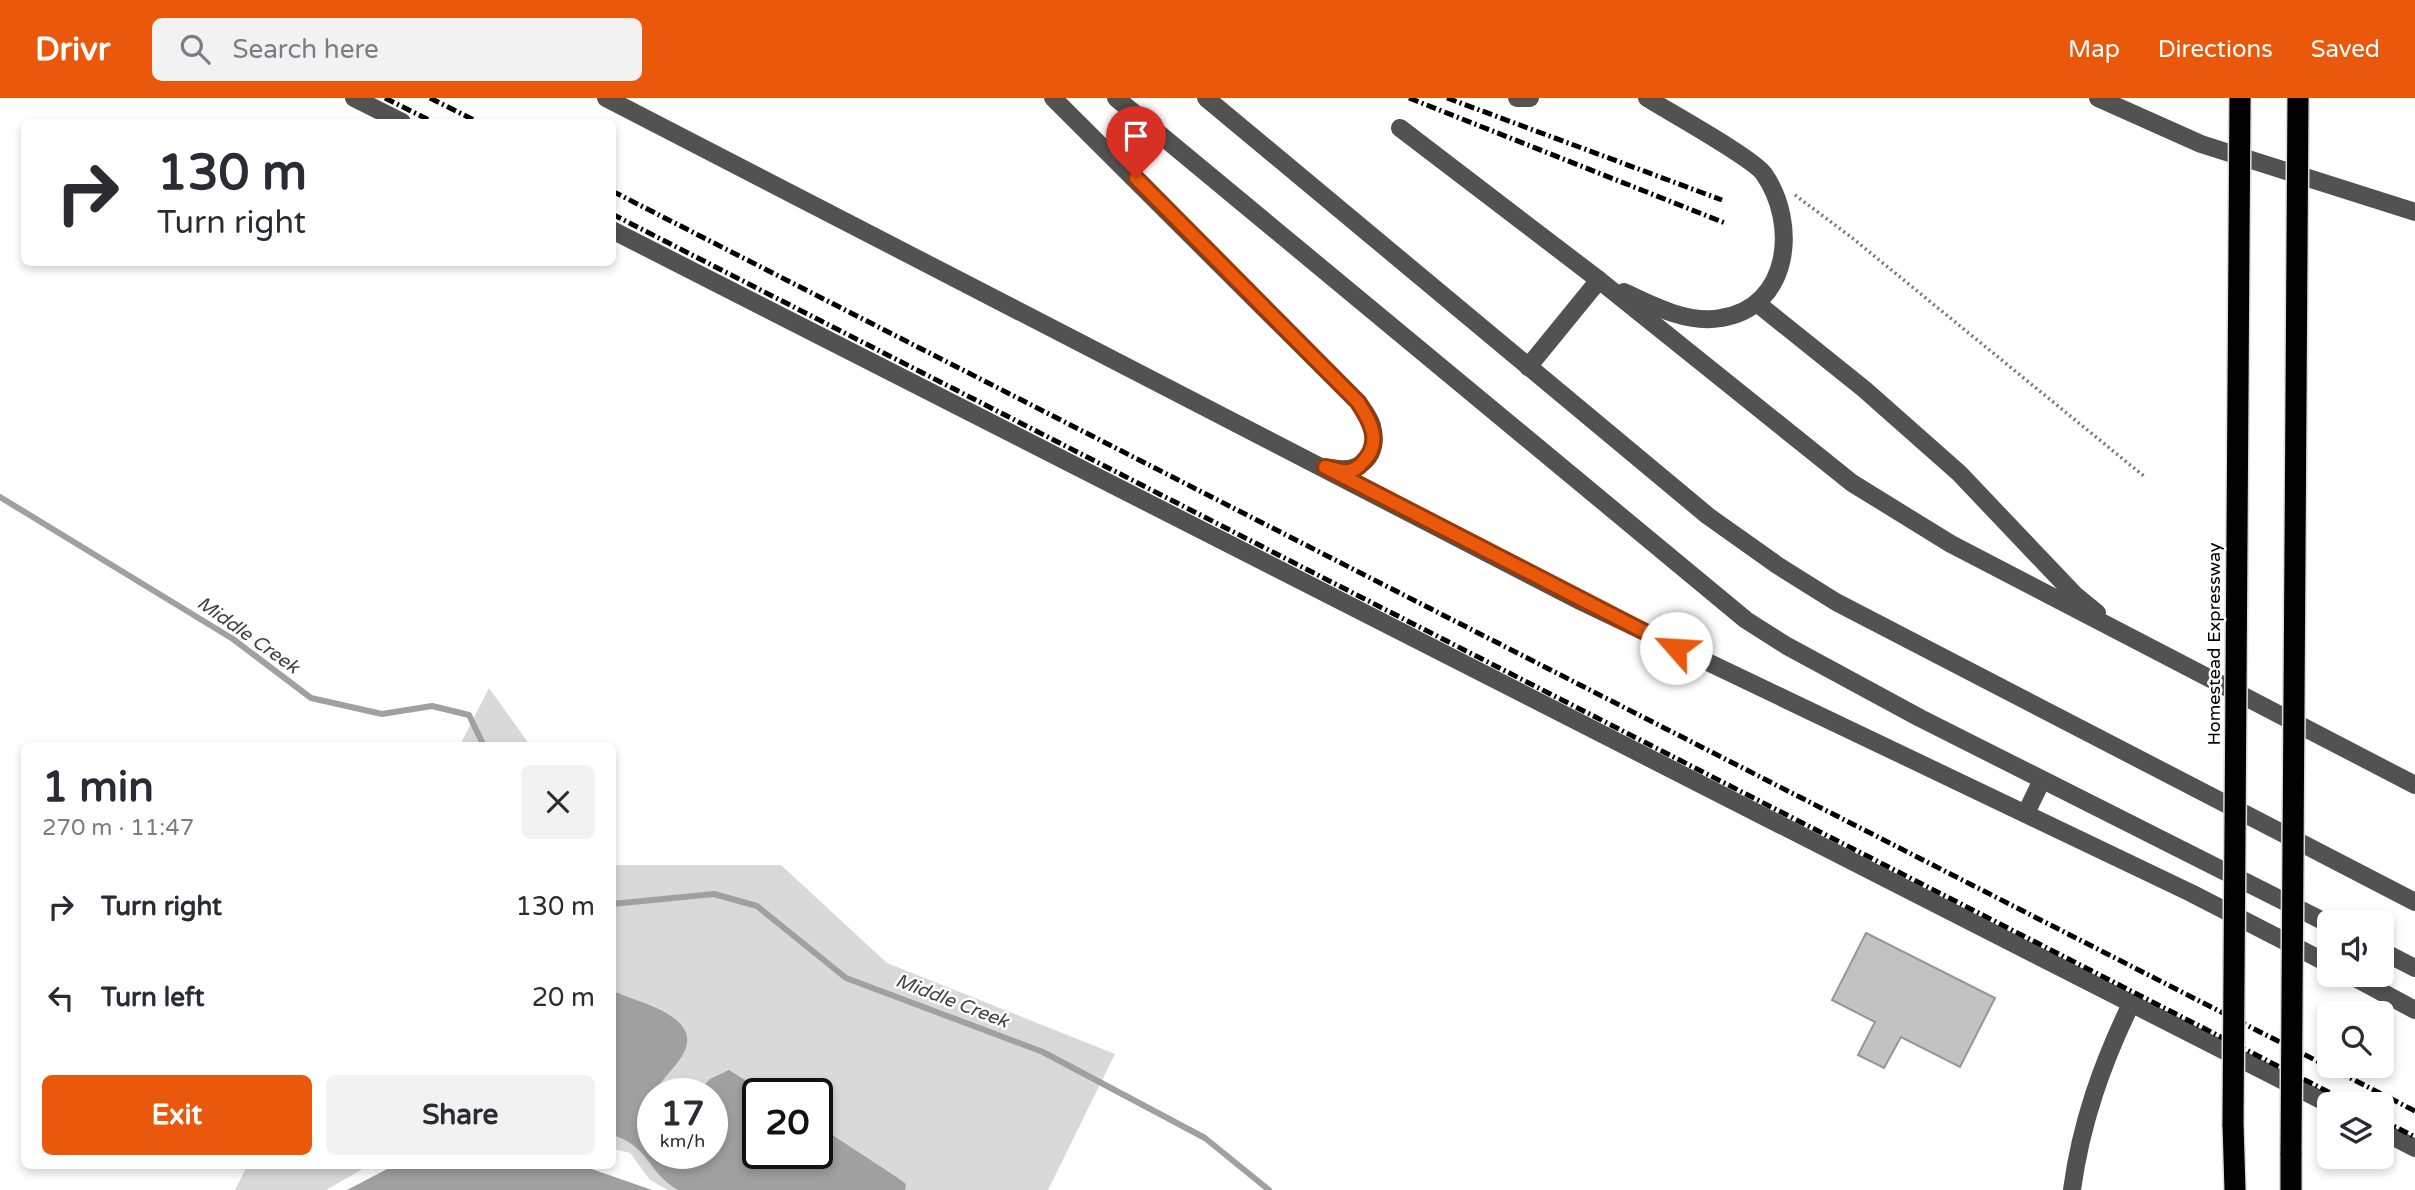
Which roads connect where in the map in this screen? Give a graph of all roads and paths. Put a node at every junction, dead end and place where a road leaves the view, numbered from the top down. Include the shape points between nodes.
1 (354, 98) edge
2 (606, 98) edge
3 (1053, 98) edge
4 (1116, 98) edge
5 (1206, 98) edge
6 (1517, 98) edge
7 (1530, 98) edge
8 (1647, 98) edge
9 (2098, 98) edge
10 (2240, 98) edge
11 (2298, 98) edge
12 (396, 119) edge
13 (1400, 128) dead end
14 (1762, 170) junction
15 (2415, 212) edge
16 (616, 232) edge
17 (1598, 280) junction
18 (1759, 304) junction
19 (1528, 367) junction
20 (1325, 467) junction
21 (2145, 477) dead end
22 (2126, 636) junction
23 (2042, 780) junction
24 (2415, 785) edge
25 (2025, 813) junction
26 (2415, 902) edge
27 (2317, 918) edge
28 (2394, 957) edge
29 (2317, 958) edge
30 (2415, 968) edge
31 (2374, 987) edge
32 (2132, 1004) junction
33 (2415, 1010) edge
34 (2317, 1098) edge
35 (2394, 1137) edge
36 (2415, 1148) edge
37 (2072, 1190) edge
38 (2235, 1190) edge
39 (2291, 1190) edge

1 - 12 street
2 - 20 street
3 - 20 street via 1358,402 1372,424 1370,456 1347,471
4 - 23 street via 1746,620 1840,676
5 - 19 street
6 - 7 street
8 - 14 street
9 - 15 street via 2201,144
10 - 38 highway, Homestead Expressway, bridge
11 - 39 highway, bridge
13 - 17 street
14 - 18 street via 1779,198 1784,257
14 - 21 path
16 - 32 street
17 - 18 street via 1694,319 1722,318
17 - 19 street
17 - 22 street via 1852,483 1951,544
18 - 22 street via 1950,465 2075,595
19 - 26 street via 1708,516 1836,602
20 - 25 street via 1676,648
22 - 24 street
23 - 25 street
23 - 27 street
25 - 29 street
28 - 30 street
31 - 33 street
32 - 34 street
32 - 37 street via 2092,1096
35 - 36 street

